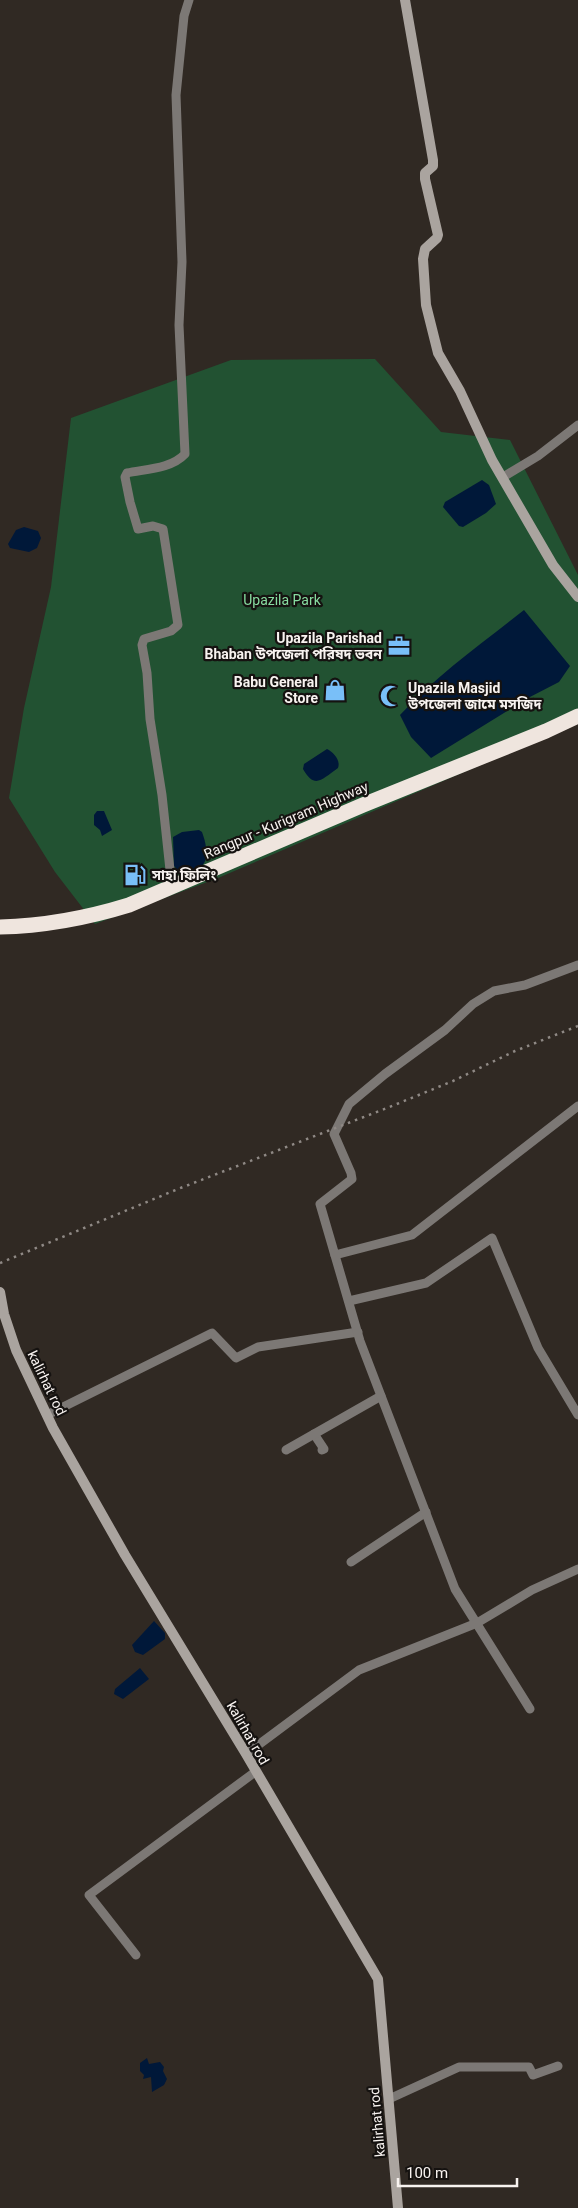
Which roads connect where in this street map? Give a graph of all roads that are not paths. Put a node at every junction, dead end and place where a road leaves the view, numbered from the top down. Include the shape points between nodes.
1 (189, 0) edge
2 (405, 0) edge
3 (578, 425) edge
4 (503, 477) junction
5 (578, 597) edge
6 (578, 716) edge
7 (176, 885) junction
8 (0, 927) edge
9 (578, 965) edge
10 (578, 1106) edge
11 (335, 1254) junction
12 (0, 1292) edge
13 (349, 1301) junction
14 (358, 1332) junction
15 (381, 1396) junction
16 (47, 1415) junction
17 (578, 1415) edge
18 (314, 1434) junction
19 (286, 1450) dead end
20 (322, 1450) dead end
21 (426, 1512) junction
22 (351, 1562) dead end
23 (578, 1569) edge
24 (477, 1623) junction
25 (530, 1709) dead end
26 (246, 1754) junction
27 (255, 1772) junction
28 (136, 1955) dead end
29 (558, 2066) dead end
30 (388, 2099) junction
31 (398, 2208) edge

1 - 7 street via 184,16 176,95 182,262 179,325 185,454 164,466 127,473 125,477 138,529 153,526 164,529 178,622 171,631 144,639 142,645 167,851
2 - 4 street via 433,160 433,166 425,173 424,179 438,235 425,249 423,259 426,305 438,353
3 - 4 street via 538,456
4 - 5 street via 553,565
6 - 7 highway, Rangpur - Kurigram Highway
7 - 8 highway, Rangpur - Kurigram Highway via 95,916 58,923
9 - 11 street via 525,985 494,991 473,1004 445,1030 350,1104 334,1134 352,1179 320,1204
10 - 11 street via 412,1235
11 - 13 street
12 - 16 street, kalirhat rod via 16,1350
13 - 14 street
13 - 17 street via 426,1283 492,1238 538,1348
14 - 15 street
14 - 16 street via 258,1347 236,1358 212,1333
15 - 18 street
15 - 21 street
16 - 26 street, kalirhat rod via 125,1555
18 - 19 street
18 - 20 street
21 - 22 street
21 - 24 street via 455,1589
23 - 24 street via 532,1590
24 - 25 street
24 - 26 street via 359,1670
26 - 27 street, kalirhat rod
27 - 28 street via 89,1894
27 - 30 street, kalirhat rod via 378,1979
29 - 30 street via 533,2075 529,2067 459,2066
30 - 31 street, kalirhat rod

